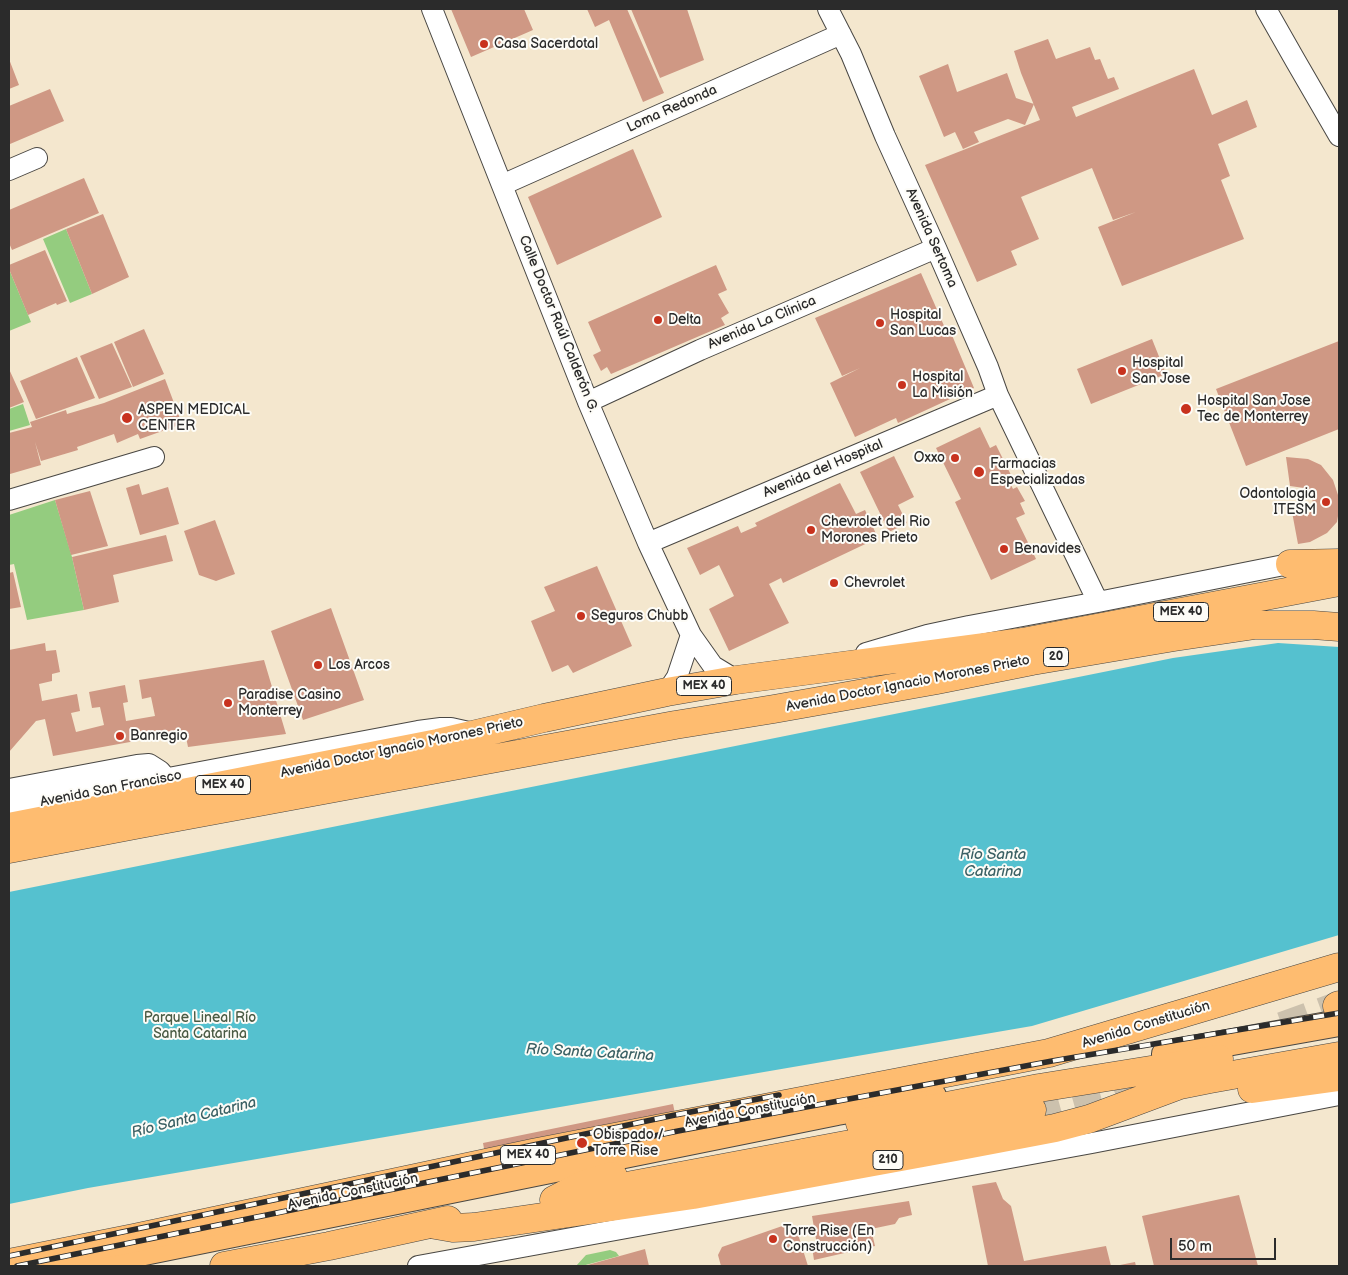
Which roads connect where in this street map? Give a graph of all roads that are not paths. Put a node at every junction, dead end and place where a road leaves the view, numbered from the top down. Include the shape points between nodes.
1 (432, 9) edge
2 (828, 9) edge
3 (1266, 9) edge
4 (841, 34) junction
5 (1334, 128) edge
6 (37, 158) dead end
7 (9, 170) edge
8 (502, 185) junction
9 (936, 248) junction
10 (998, 395) junction
11 (588, 402) junction
12 (154, 457) dead end
13 (9, 500) edge
14 (648, 542) junction
15 (1339, 554) edge
16 (1339, 563) edge
17 (1290, 564) junction
18 (1339, 582) edge
19 (1098, 602) junction
20 (1339, 611) edge
21 (1255, 625) junction
22 (1339, 627) edge
23 (691, 635) junction
24 (1023, 642) junction
25 (796, 673) junction
26 (736, 680) junction
27 (667, 692) junction
28 (774, 709) junction
29 (479, 733) junction
30 (166, 778) junction
31 (9, 789) edge
32 (9, 808) edge
33 (9, 827) edge
34 (9, 850) edge
35 (1339, 967) edge
36 (1339, 1011) edge
37 (1339, 1040) edge
38 (1339, 1056) edge
39 (1339, 1077) edge
40 (1339, 1095) edge
41 (1131, 1104) junction
42 (1032, 1110) tunnel mouth
43 (554, 1200) junction
44 (430, 1224) junction
45 (329, 1246) junction
46 (9, 1263) edge
47 (75, 1266) edge
48 (224, 1266) edge
49 (298, 1266) edge
50 (418, 1266) edge

1 - 8 street, Calle Doctor Raúl Calderón G.
2 - 4 street, Avenida Sertoma
3 - 5 street
4 - 8 street, Loma Redonda
4 - 9 street, Avenida Sertoma
6 - 7 street
8 - 11 street, Calle Doctor Raúl Calderón G.
9 - 10 street, Avenida Sertoma
9 - 11 street, Avenida La Clinica
10 - 14 street, Avenida del Hospital
10 - 19 street, Avenida Sertoma
11 - 14 street, Calle Doctor Raúl Calderón G.
12 - 13 street
14 - 23 street, Calle Doctor Raúl Calderón G.
15 - 17 street
16 - 17 highway
17 - 19 street
18 - 24 highway, MEX 40
19 - 25 street via 927,635
20 - 21 highway via 1286,617
21 - 22 highway, Avenida Doctor Ignacio Morones Prieto / 20
21 - 28 highway, Avenida Doctor Ignacio Morones Prieto / 20 via 1032,661
23 - 26 street, Calle Doctor Raúl Calderón G. via 714,666
23 - 27 street via 677,677
24 - 25 highway, Avenida Doctor Ignacio Morones Prieto
24 - 28 highway, Avenida Doctor Ignacio Morones Prieto / MEX 40 via 826,692
25 - 26 highway, Avenida Doctor Ignacio Morones Prieto / MEX 40
26 - 27 highway, Avenida Doctor Ignacio Morones Prieto / MEX 40
27 - 29 highway, Avenida Doctor Ignacio Morones Prieto / MEX 40
28 - 34 highway, Avenida Doctor Ignacio Morones Prieto / MEX 40
29 - 30 street, Avenida San Francisco via 441,728
29 - 33 highway, Avenida Doctor Ignacio Morones Prieto / MEX 40
30 - 31 street via 149,764
30 - 32 street, Avenida San Francisco
35 - 46 highway, Avenida Constitución / MEX 40 via 1049,1053 533,1154
36 - 47 main road, Avenida Constitución via 1040,1078 837,1112
37 - 43 highway via 1039,1088 847,1125 610,1176
38 - 41 highway, 210 via 1210,1079
39 - 41 highway
40 - 50 street
41 - 44 highway, 210 via 1055,1128 693,1196 474,1227
42 - 43 highway
43 - 44 highway
44 - 45 highway
45 - 48 highway
45 - 49 highway

